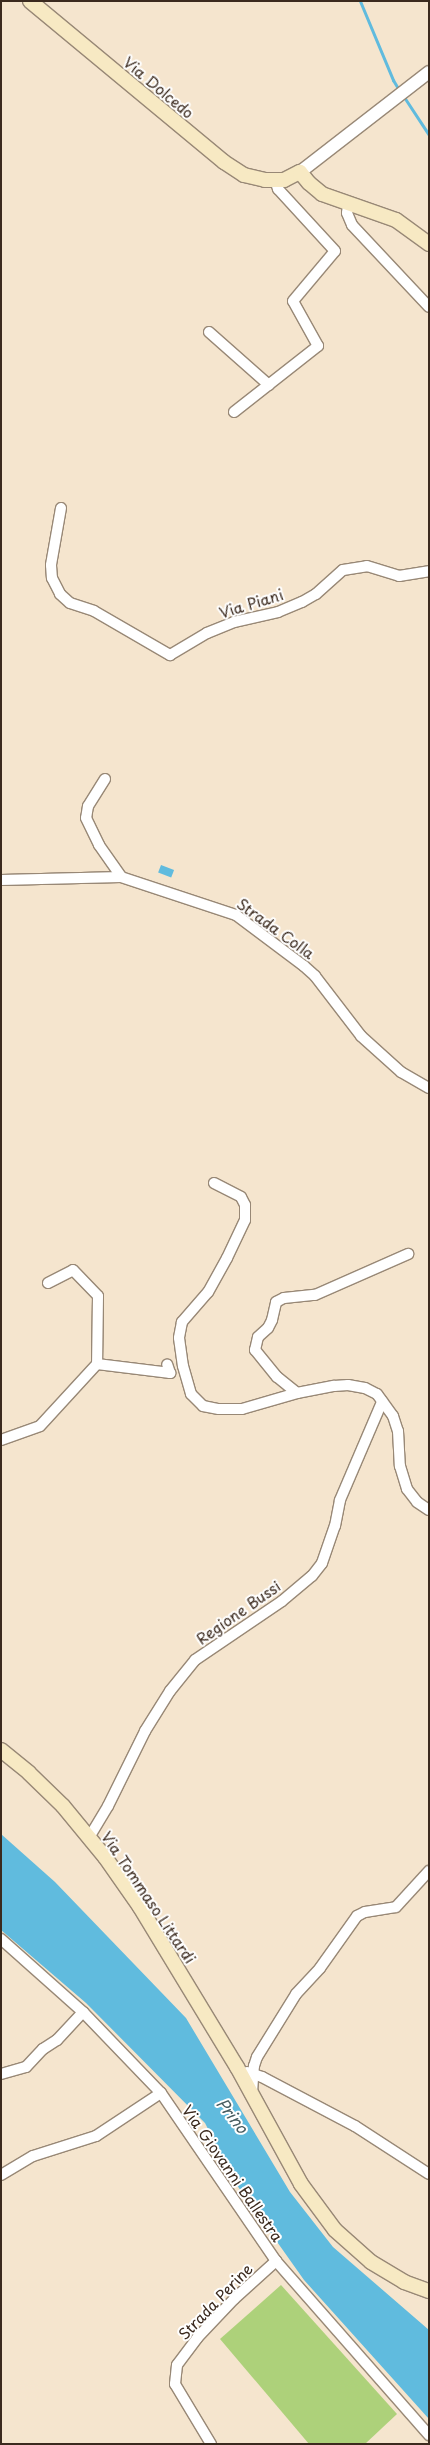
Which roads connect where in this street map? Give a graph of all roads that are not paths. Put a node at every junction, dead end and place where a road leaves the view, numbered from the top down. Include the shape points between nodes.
1 (30, 1) edge
2 (424, 75) edge
3 (300, 172) junction
4 (275, 180) junction
5 (348, 205) junction
6 (429, 244) edge
7 (429, 308) edge
8 (209, 332) dead end
9 (269, 384) junction
10 (234, 412) dead end
11 (61, 508) dead end
12 (429, 571) edge
13 (105, 779) dead end
14 (121, 877) junction
15 (1, 880) edge
16 (429, 1088) edge
17 (214, 1183) dead end
18 (408, 1254) dead end
19 (48, 1283) dead end
20 (97, 1364) junction
21 (167, 1364) dead end
22 (297, 1393) junction
23 (382, 1402) junction
24 (1, 1440) edge
25 (429, 1510) edge
26 (1, 1750) edge
27 (90, 1836) junction
28 (428, 1871) edge
29 (1, 1939) edge
30 (83, 2012) junction
31 (237, 2068) junction
32 (253, 2073) junction
33 (1, 2074) edge
34 (161, 2093) junction
35 (252, 2094) junction
36 (429, 2174) edge
37 (1, 2175) edge
38 (276, 2261) junction
39 (429, 2292) edge
40 (429, 2435) edge
41 (211, 2444) edge

1 - 4 main road, Via Dolcedo via 224,162 244,175
2 - 3 street, Via Dolcedo
3 - 4 main road, Via Dolcedo via 284,180
3 - 5 main road via 322,194
4 - 9 street via 278,189 335,251 292,301 318,346
5 - 6 main road via 396,220
5 - 7 street via 352,226
8 - 9 street
9 - 10 street
11 - 12 street, Via Piani via 51,565 52,578 60,594 70,603 94,612 170,655 207,633 234,622 278,612 302,602 343,570 367,566 399,576
13 - 14 street via 88,806 86,818 98,845
14 - 15 street, Strada Colla
14 - 16 street, Strada Colla via 222,909 246,921 315,976 348,1021 374,1048 401,1072
17 - 22 street via 241,1197 245,1205 245,1220 208,1292 182,1322 179,1338 191,1394 203,1406 242,1409
18 - 22 street via 316,1295 284,1298 276,1302 272,1320 258,1337 255,1350 276,1377
19 - 20 street via 73,1270 98,1296
20 - 21 street via 170,1373
20 - 24 street via 40,1426
22 - 23 street via 348,1385 371,1391
23 - 25 street via 393,1416 398,1431 400,1466 407,1489
23 - 27 street, Regione Bussi via 347,1483 322,1563 312,1576 282,1601 194,1660 145,1731
26 - 27 main road, Via Tommaso Littardi via 29,1773
27 - 31 main road, Via Tommaso Littardi via 140,1908
28 - 32 street via 396,1907 357,1916 281,2017 257,2057
29 - 30 street, Via Giovanni Ballestra
30 - 33 street via 26,2067
30 - 34 street, Via Giovanni Ballestra
31 - 32 street
31 - 35 main road, Via Tommaso Littardi
32 - 35 street
32 - 36 street via 355,2126
34 - 37 street via 96,2136 33,2156
34 - 38 street, Via Giovanni Ballestra
35 - 39 main road, Via Tommaso Littardi via 301,2184 335,2230 371,2262 404,2282
38 - 40 street, Via Giovanni Ballestra
38 - 41 street, Strada Perine via 196,2338 177,2365 175,2384

